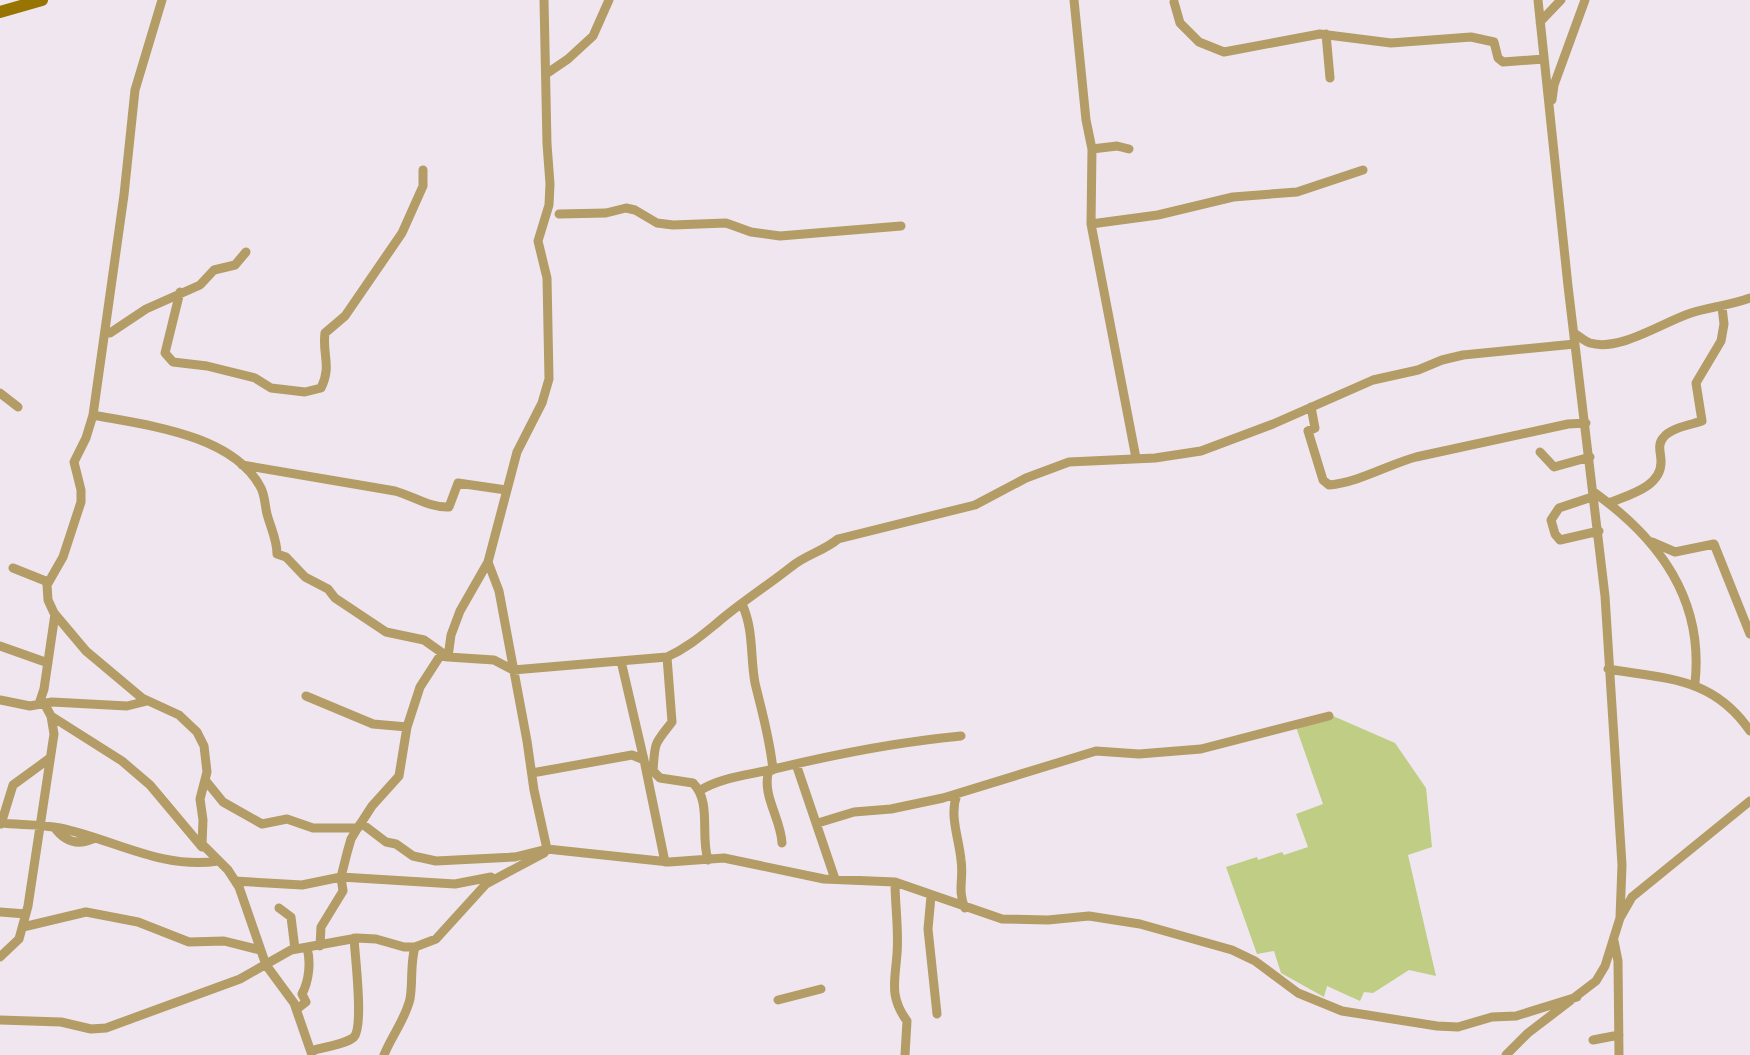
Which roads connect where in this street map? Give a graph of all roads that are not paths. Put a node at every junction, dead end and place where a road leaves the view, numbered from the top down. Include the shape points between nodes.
1 (42, 0) edge
2 (162, 0) edge
3 (544, 0) edge
4 (609, 0) edge
5 (1074, 0) edge
6 (1538, 0) edge
7 (1561, 0) edge
8 (1585, 0) edge
9 (1174, 2) dead end
10 (0, 12) edge
11 (1540, 22) junction
12 (1326, 34) junction
13 (1544, 59) junction
14 (546, 74) junction
15 (1330, 78) dead end
16 (1550, 118) junction
17 (1092, 148) junction
18 (1129, 149) dead end
19 (423, 170) dead end
20 (1363, 170) dead end
21 (559, 214) dead end
22 (1092, 224) junction
23 (901, 226) dead end
24 (246, 252) dead end
25 (180, 292) junction
26 (1750, 298) edge
27 (1722, 307) junction
28 (110, 333) dead end
29 (1574, 333) junction
30 (1575, 344) junction
31 (0, 393) edge
32 (18, 407) dead end
33 (1311, 407) junction
34 (93, 415) junction
35 (1586, 423) junction
36 (1540, 452) dead end
37 (1590, 457) junction
38 (1136, 458) junction
39 (241, 465) junction
40 (506, 490) junction
41 (1595, 494) junction
42 (1609, 503) junction
43 (1599, 531) junction
44 (1650, 541) junction
45 (488, 562) junction
46 (13, 568) dead end
47 (48, 582) junction
48 (742, 604) junction
49 (55, 614) junction
50 (1750, 634) edge
51 (0, 646) edge
52 (448, 657) junction
53 (667, 657) junction
54 (621, 661) junction
55 (48, 663) junction
56 (1608, 669) junction
57 (513, 670) junction
58 (1695, 683) junction
59 (306, 696) dead end
60 (0, 700) edge
61 (147, 701) junction
62 (41, 704) junction
63 (51, 716) junction
64 (1329, 716) dead end
65 (407, 728) junction
66 (1750, 731) edge
67 (961, 736) dead end
68 (50, 758) junction
69 (644, 760) junction
70 (796, 764) junction
71 (771, 770) junction
72 (532, 773) junction
73 (206, 780) junction
74 (699, 791) junction
75 (957, 794) junction
76 (1750, 801) edge
77 (0, 823) edge
78 (818, 823) junction
79 (360, 825) junction
80 (40, 826) junction
81 (782, 843) dead end
82 (204, 849) junction
83 (547, 849) junction
84 (708, 860) junction
85 (218, 861) junction
86 (665, 862) junction
87 (498, 876) junction
88 (341, 877) junction
89 (835, 879) junction
90 (235, 881) junction
91 (895, 882) junction
92 (931, 896) junction
93 (279, 908) dead end
94 (965, 908) junction
95 (0, 912) edge
96 (26, 914) junction
97 (1620, 918) junction
98 (23, 927) junction
99 (1613, 935) junction
100 (354, 938) junction
101 (320, 946) junction
102 (415, 947) junction
103 (307, 948) junction
104 (295, 949) junction
105 (260, 950) junction
106 (0, 957) edge
107 (266, 965) junction
108 (821, 989) dead end
109 (1577, 997) junction
110 (778, 1000) dead end
111 (297, 1009) junction
112 (937, 1014) dead end
113 (0, 1020) edge
114 (1619, 1035) junction
115 (1593, 1040) dead end
116 (313, 1053) edge
117 (384, 1055) edge
118 (905, 1055) edge
119 (1506, 1055) edge
120 (1619, 1055) edge

1 - 10 street
2 - 34 street via 135,90
3 - 14 street
4 - 14 street via 593,36
5 - 17 street
6 - 11 street
7 - 11 street
8 - 16 street via 1554,85
9 - 12 street via 1180,23 1199,42 1214,50 1224,52
11 - 13 street
12 - 13 street via 1391,43 1476,37 1494,42 1503,62
12 - 15 street
13 - 16 street
14 - 40 street via 549,198 538,241 547,278 549,379 542,403 518,450
16 - 29 street
17 - 18 street
17 - 22 street
19 - 25 street via 423,186 402,233 345,316 325,333 328,363 321,388 305,392 271,388 255,378 173,362 165,353
20 - 22 street via 1297,192 1233,197 1158,215
21 - 23 street via 606,213 626,208 657,223 726,223 780,236
22 - 38 street
24 - 25 street via 235,265 214,270 200,285
25 - 28 street
26 - 27 street
27 - 29 street via 1692,313 1628,339 1603,344 1588,342
27 - 42 street via 1721,341 1696,383 1702,421 1667,434 1659,446 1661,464 1656,478 1639,491
29 - 30 street
30 - 33 street via 1463,355 1373,380
30 - 35 street
31 - 32 street
33 - 35 street via 1315,428 1308,431 1323,480 1329,485 1368,476 1416,457
33 - 38 street via 1201,450
34 - 39 street via 158,427 197,440 216,447
34 - 47 street via 74,462 81,502 63,557
35 - 37 street
36 - 37 street via 1554,466
37 - 41 street
38 - 48 street via 1069,462 1026,478 975,505 838,539 792,566
39 - 40 street via 395,491 439,508 449,507 458,483
39 - 52 street via 262,490 278,542 277,554 286,556 306,578 328,589 380,629 424,640
40 - 45 street
41 - 42 street
41 - 43 street
41 - 43 street via 1560,508 1551,520 1560,540
42 - 44 street
43 - 56 street
44 - 50 street via 1675,552 1714,544
44 - 58 street via 1671,573 1693,622 1698,659
45 - 52 street via 460,611
45 - 57 street via 499,591
46 - 47 street
47 - 49 street via 48,600
48 - 53 street via 701,638
48 - 71 street via 750,626 755,682 767,728
49 - 55 street
49 - 61 street via 80,645
51 - 55 street
52 - 57 street via 494,660
52 - 65 street via 440,656 420,687
53 - 54 street
53 - 74 street via 672,722 659,734 653,771 666,780 693,783
54 - 57 street
54 - 69 street
55 - 62 street
56 - 58 street
56 - 97 street via 1622,865
57 - 72 street
58 - 66 street via 1719,699
59 - 65 street via 373,724
60 - 62 street via 30,706
61 - 62 street via 127,706
61 - 73 street via 179,715 197,732 206,756
62 - 63 street
63 - 68 street via 54,729
63 - 82 street via 150,785
64 - 75 street via 1201,749 1138,754 1096,751
65 - 79 street via 399,776
67 - 70 street via 875,747
68 - 77 street via 13,785
68 - 80 street
69 - 72 street via 632,755
69 - 86 street
70 - 71 street
70 - 78 street
71 - 74 street via 740,775
71 - 81 street via 766,779
72 - 83 street
73 - 79 street via 223,802 262,825 287,819 313,828
73 - 82 street via 200,799
74 - 84 street via 704,805
75 - 78 street via 915,805 854,812
75 - 94 street via 954,809 962,861 959,891
76 - 97 street via 1632,897
77 - 80 street
78 - 89 street
79 - 83 street via 413,856 436,861 515,857
79 - 88 street via 351,839
80 - 85 street via 54,827 69,840 80,843 93,839 166,860 200,864
80 - 96 street
82 - 85 street
83 - 86 street
83 - 87 street
84 - 86 street
84 - 89 street via 733,859
85 - 90 street
87 - 88 street via 455,884
87 - 102 street via 436,939
88 - 90 street via 302,885
88 - 101 street via 343,891 323,922
89 - 91 street
90 - 105 street
91 - 92 street
91 - 118 street via 897,953 893,978 898,1008 908,1021
92 - 94 street
92 - 112 street via 928,929
93 - 104 street via 291,917
94 - 109 street via 1009,920 1089,916 1140,924 1232,950 1255,961 1298,993 1342,1011 1437,1026 1458,1027 1492,1017 1516,1016
95 - 96 street
96 - 98 street
97 - 99 street
98 - 105 street via 86,912 138,922 189,942 224,941
98 - 106 street via 19,939
99 - 109 street via 1601,975
99 - 114 street
100 - 101 street
100 - 102 street
100 - 116 street via 360,1005 358,1030 353,1039
101 - 103 street
102 - 117 street via 410,965 410,998 403,1021
103 - 104 street
103 - 111 street via 308,982 302,994 306,1002
104 - 107 street
105 - 107 street
107 - 111 street
107 - 113 street via 240,980 113,1027 91,1029 61,1022
108 - 110 street
109 - 119 street via 1528,1033
111 - 116 street
114 - 115 street
114 - 120 street

